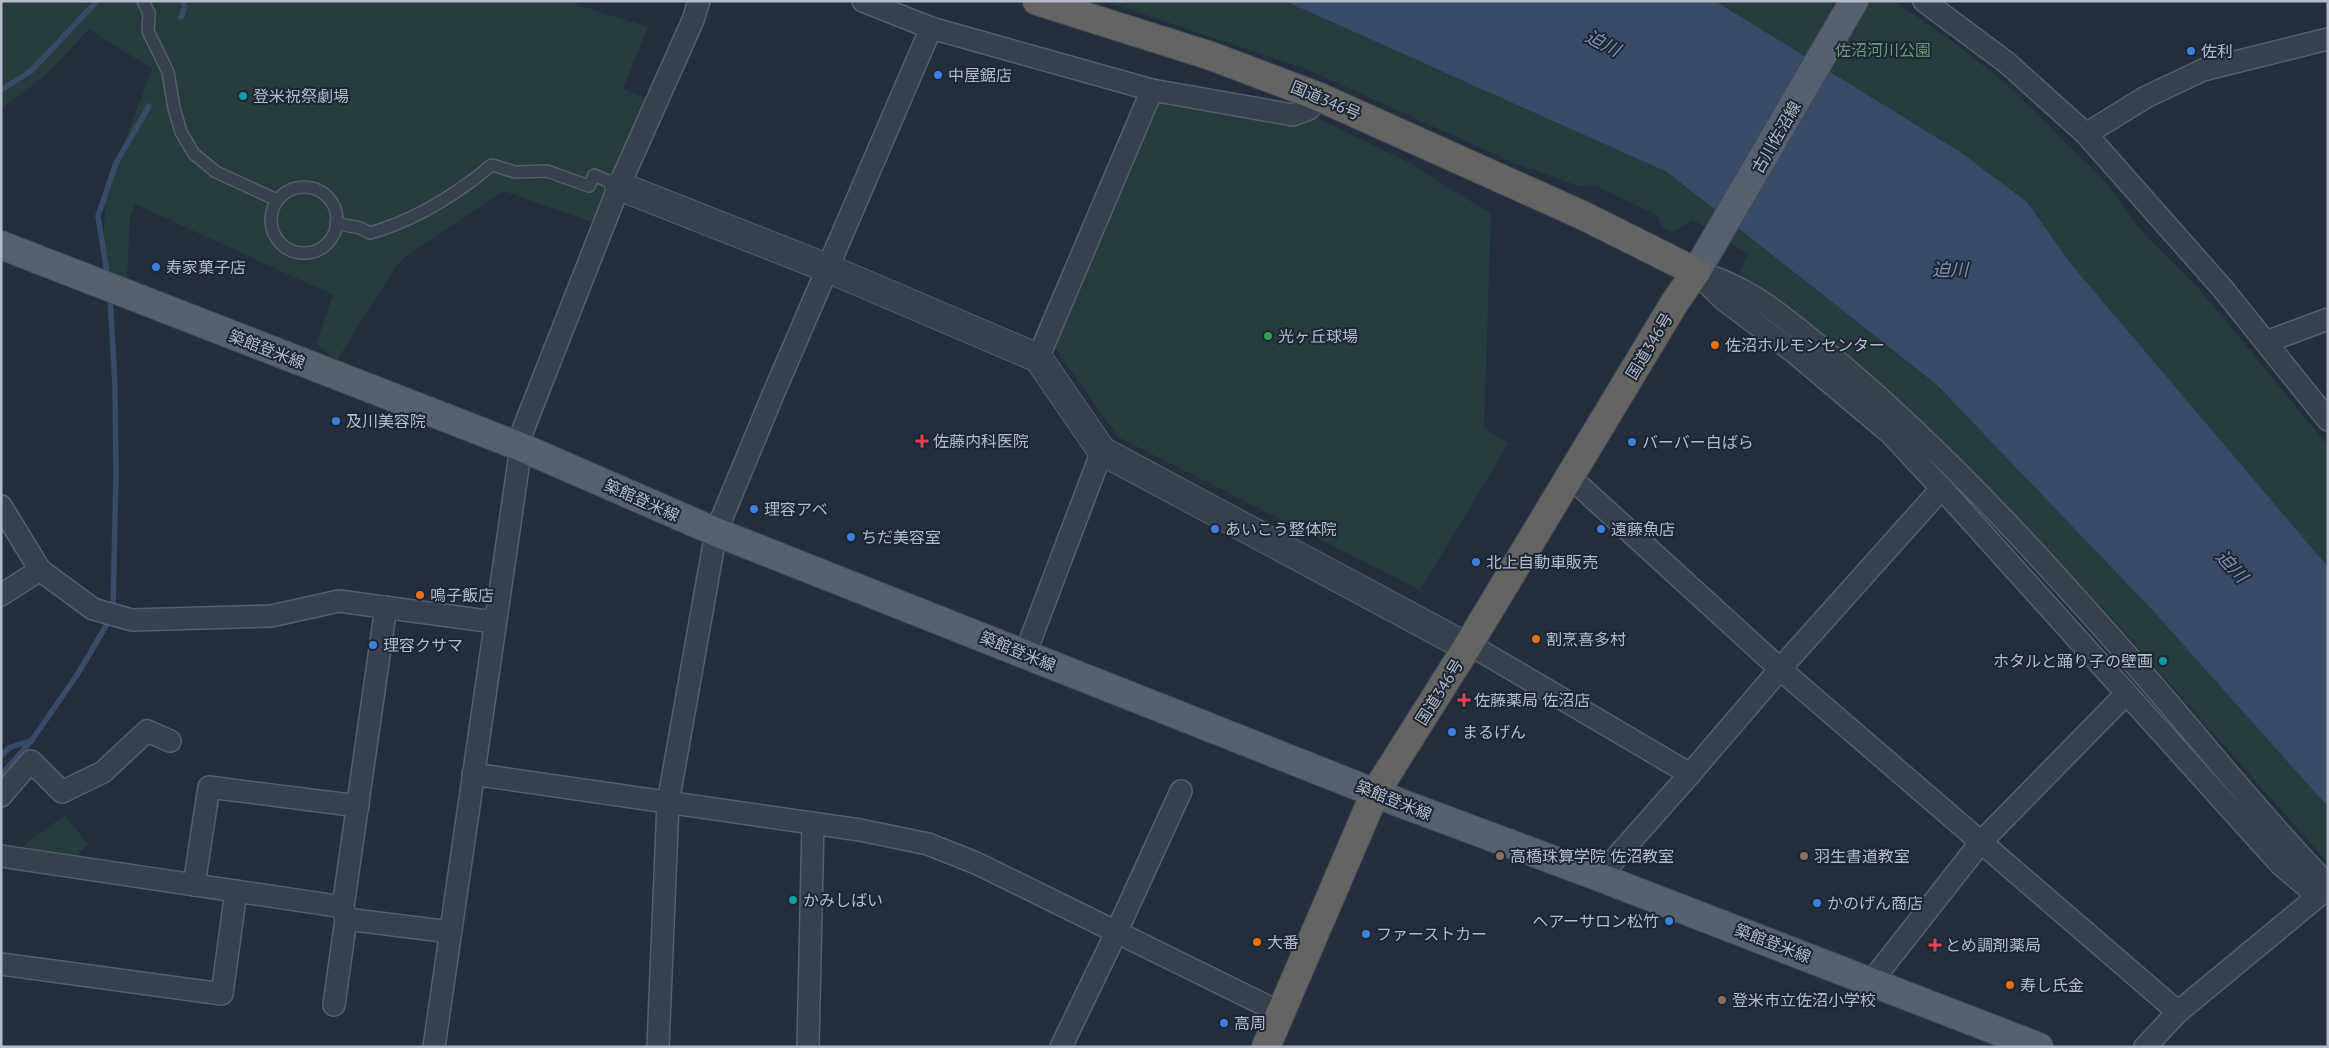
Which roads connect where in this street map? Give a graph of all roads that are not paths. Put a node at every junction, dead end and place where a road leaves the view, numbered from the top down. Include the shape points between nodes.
1 (143, 1) edge
2 (699, 1) edge
3 (862, 1) edge
4 (1037, 1) edge
5 (1854, 1) edge
6 (1924, 1) edge
7 (932, 28) junction
8 (2328, 39) edge
9 (1152, 90) junction
10 (1318, 96) junction
11 (2086, 134) junction
12 (619, 186) junction
13 (277, 200) junction
14 (336, 222) junction
15 (1, 245) edge
16 (1701, 264) junction
17 (827, 268) junction
18 (2328, 319) edge
19 (2266, 342) junction
20 (1038, 358) junction
21 (2328, 420) edge
22 (519, 446) junction
23 (1102, 451) junction
24 (1568, 480) junction
25 (1942, 488) junction
26 (1, 506) edge
27 (716, 532) junction
28 (40, 570) junction
29 (1, 595) edge
30 (386, 607) junction
31 (494, 622) junction
32 (1467, 646) junction
33 (1025, 654) junction
34 (1780, 668) junction
35 (2126, 694) junction
36 (170, 741) dead end
37 (473, 774) junction
38 (1690, 774) junction
39 (1181, 790) dead end
40 (1376, 793) junction
41 (1, 796) edge
42 (668, 803) junction
43 (358, 806) junction
44 (813, 823) junction
45 (1981, 842) junction
46 (1, 856) edge
47 (1599, 876) junction
48 (194, 885) junction
49 (2325, 889) edge
50 (236, 891) junction
51 (345, 913) junction
52 (450, 932) junction
53 (1116, 933) junction
54 (1, 964) edge
55 (1874, 983) junction
56 (334, 1005) dead end
57 (2178, 1012) junction
58 (1281, 1013) junction
59 (434, 1047) edge
60 (658, 1047) edge
61 (808, 1047) edge
62 (1061, 1047) edge
63 (1266, 1047) edge
64 (2039, 1047) edge
65 (2145, 1047) edge

1 - 13 lane via 149,13 148,31 168,72 181,132 194,154 216,172
2 - 12 street
3 - 7 street
4 - 10 highway, 国道346号 via 1202,53
5 - 16 main road, 古川佐沼線
6 - 11 street via 2006,62
7 - 9 street
7 - 17 street
8 - 11 street via 2203,70 2146,97
9 - 10 street via 1293,115 1309,108
9 - 20 street
10 - 16 highway, 国道346号 via 1582,215
11 - 19 street
12 - 14 lane via 594,176 589,186 547,171 515,172 492,165 427,210 382,230 370,233
12 - 17 street
12 - 22 street
13 - 14 lane via 295,187 317,189 333,204
13 - 14 lane via 271,214 272,230 285,247 294,252 305,253 325,245
15 - 22 main road, 築館登米線
16 - 24 highway, 国道346号
16 - 25 street via 1724,300 1795,353 1891,434
16 - 49 street via 1716,277 1763,303 1908,421 2145,676
17 - 20 street
17 - 27 street
18 - 19 street
19 - 21 street
20 - 23 street
22 - 27 main road, 築館登米線
22 - 31 street
23 - 32 street
23 - 33 street
24 - 32 highway, 国道346号
24 - 34 street via 1582,488
25 - 34 street
25 - 35 street
26 - 28 street
27 - 33 main road, 築館登米線
27 - 42 street
28 - 29 street
28 - 30 street via 93,609 132,620 271,616 339,601
30 - 31 street
30 - 43 street
31 - 37 street
32 - 38 street via 1479,650
32 - 40 highway, 国道346号
33 - 40 main road, 築館登米線
34 - 38 street
34 - 45 street
35 - 45 street
35 - 49 street via 2281,865
36 - 41 street via 147,730 103,772 62,792 31,761
37 - 42 street
37 - 52 street
38 - 47 street
39 - 53 street
40 - 47 main road, 築館登米線
40 - 58 highway, 国道346号
42 - 44 street
42 - 60 street
43 - 48 street via 208,787
43 - 51 street
44 - 53 street via 928,844 976,863
44 - 61 street
45 - 55 street
45 - 57 street
46 - 48 street
47 - 55 main road, 築館登米線
48 - 50 street
49 - 57 street
50 - 51 street
50 - 54 street via 222,994
51 - 52 street
51 - 56 street
52 - 59 street
53 - 58 street
53 - 62 street
55 - 64 main road, 築館登米線
57 - 65 street
58 - 63 highway, 国道346号

